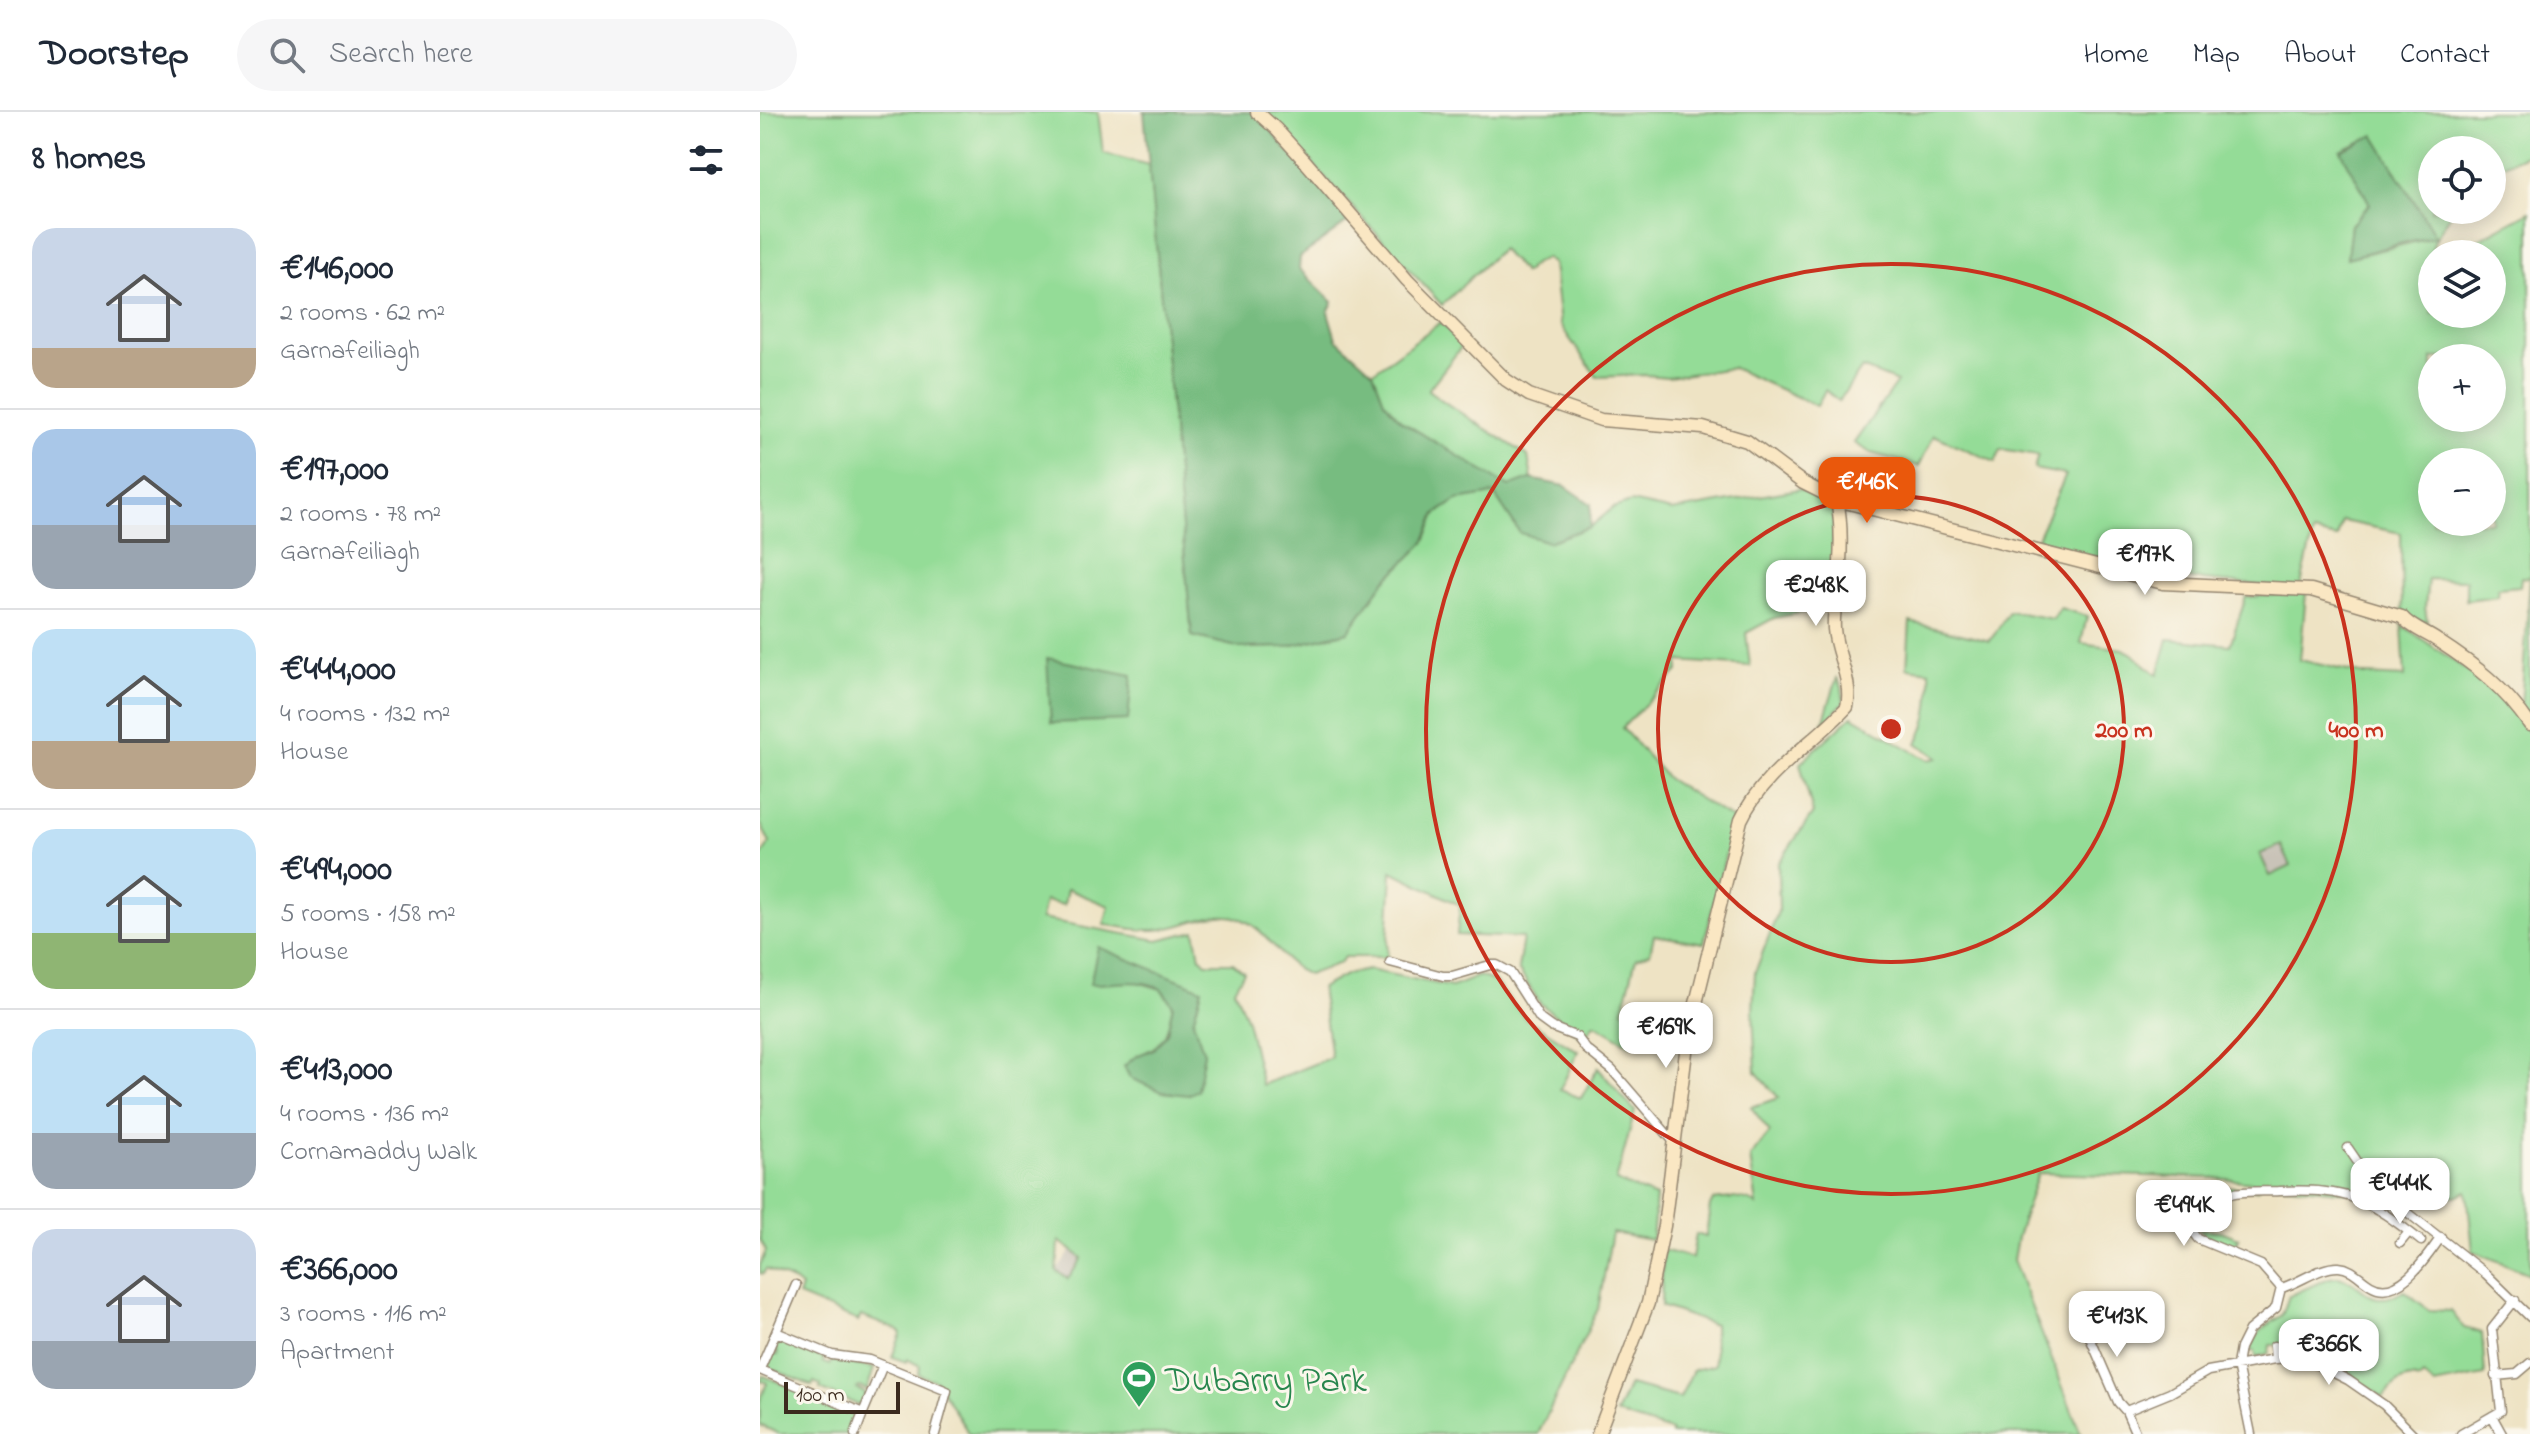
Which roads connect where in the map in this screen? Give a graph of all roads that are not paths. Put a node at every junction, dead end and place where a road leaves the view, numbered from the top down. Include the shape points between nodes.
1 (1257, 112) edge
2 (1837, 500) junction
3 (2530, 725) edge
4 (1390, 962) dead end
5 (1675, 1142) junction
6 (2348, 1148) dead end
7 (2190, 1187) dead end
8 (2191, 1209) junction
9 (2409, 1232) junction
10 (2441, 1237) junction
11 (2421, 1241) dead end
12 (2400, 1243) dead end
13 (796, 1285) dead end
14 (2281, 1288) junction
15 (2515, 1300) junction
16 (2144, 1315) dead end
17 (2530, 1317) edge
18 (2084, 1324) dead end
19 (776, 1332) junction
20 (2089, 1336) junction
21 (2274, 1346) dead end
22 (2275, 1359) junction
23 (2530, 1363) edge
24 (883, 1365) junction
25 (2237, 1365) junction
26 (760, 1370) edge
27 (2495, 1376) junction
28 (2126, 1411) junction
29 (863, 1413) junction
30 (2492, 1416) junction
31 (855, 1434) edge
32 (935, 1434) edge
33 (1598, 1434) edge
34 (2136, 1434) edge
35 (2251, 1434) edge
36 (2413, 1434) edge
37 (2461, 1434) edge
38 (2502, 1434) edge

1 - 2 street via 1407,280 1506,380 1529,395 1601,420 1703,428 1747,441 1803,483
2 - 3 street via 2163,583 2311,590 2402,617 2491,679
2 - 5 street via 1840,570 1834,634 1850,696 1847,707 1768,780 1741,820 1688,1036
4 - 5 street via 1443,976 1490,965 1510,972 1540,1019 1577,1037
5 - 33 street via 1648,1303
6 - 10 street via 2374,1186
7 - 8 street
8 - 9 street via 2209,1208 2239,1193 2333,1192 2375,1207
8 - 14 street via 2192,1231 2198,1239 2261,1265
9 - 11 street
9 - 12 street
10 - 14 street via 2411,1275 2387,1288 2374,1287 2336,1267
10 - 15 street
13 - 19 street
14 - 25 street via 2274,1310 2245,1335
15 - 17 street
15 - 27 street via 2492,1327
16 - 20 street
18 - 20 street
19 - 24 street via 832,1355
19 - 26 street
20 - 28 street
21 - 22 street
22 - 25 street
22 - 36 street via 2307,1361 2338,1374 2375,1398
23 - 27 street via 2517,1374
24 - 29 street
24 - 32 street via 947,1391
25 - 28 street via 2208,1371
25 - 35 street
26 - 29 street
27 - 30 street via 2501,1409
28 - 34 street
29 - 31 street
30 - 37 street
30 - 38 street

